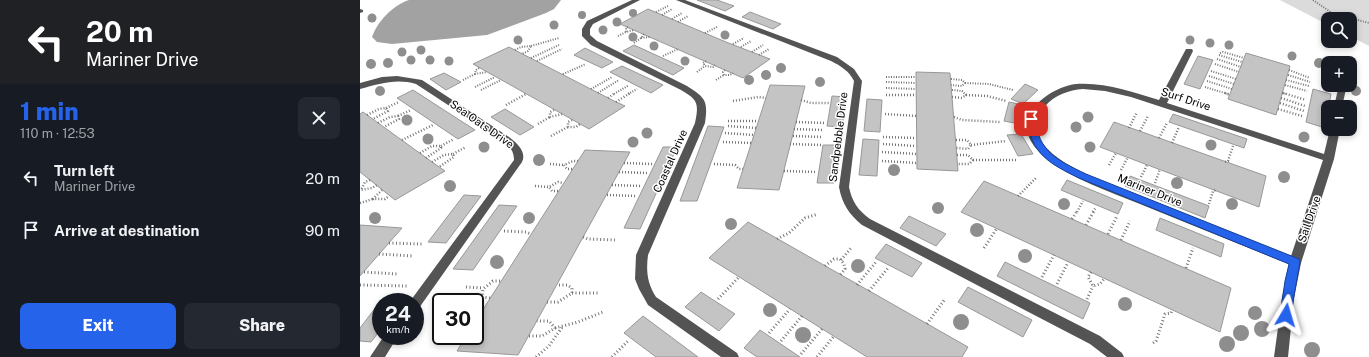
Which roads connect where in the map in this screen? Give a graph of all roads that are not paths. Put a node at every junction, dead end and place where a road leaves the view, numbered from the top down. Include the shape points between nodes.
1 (637, 0) edge
2 (676, 2) edge
3 (1189, 50) dead end
4 (360, 86) edge
5 (1162, 104) junction
6 (1038, 109) joint
7 (1333, 136) edge
8 (1329, 159) junction
9 (1295, 262) junction
10 (423, 293) edge
11 (386, 345) edge
12 (377, 357) edge
13 (732, 357) edge
14 (1117, 357) edge
15 (1281, 357) edge

1 - 13 street, Coastal Drive via 590,24 586,29 586,36 594,43 684,88 697,96 704,107 700,122 642,255 640,272 643,288 652,301
2 - 14 street, Sandpebble Drive via 834,59 846,66 855,74 858,81 844,187 846,201 854,213 866,222 1095,340
3 - 5 street
4 - 10 street, Sea Oats Drive via 398,78 419,82 506,139 519,152 519,160
5 - 6 street, Surf Drive via 1107,88 1075,87 1049,98
5 - 8 street, Surf Drive
6 - 9 street, Mariner Drive via 1031,119 1037,144 1063,166
7 - 8 street, Sail Drive
8 - 9 street, Sail Drive
9 - 15 street, Sail Drive via 1290,281
11 - 12 street

